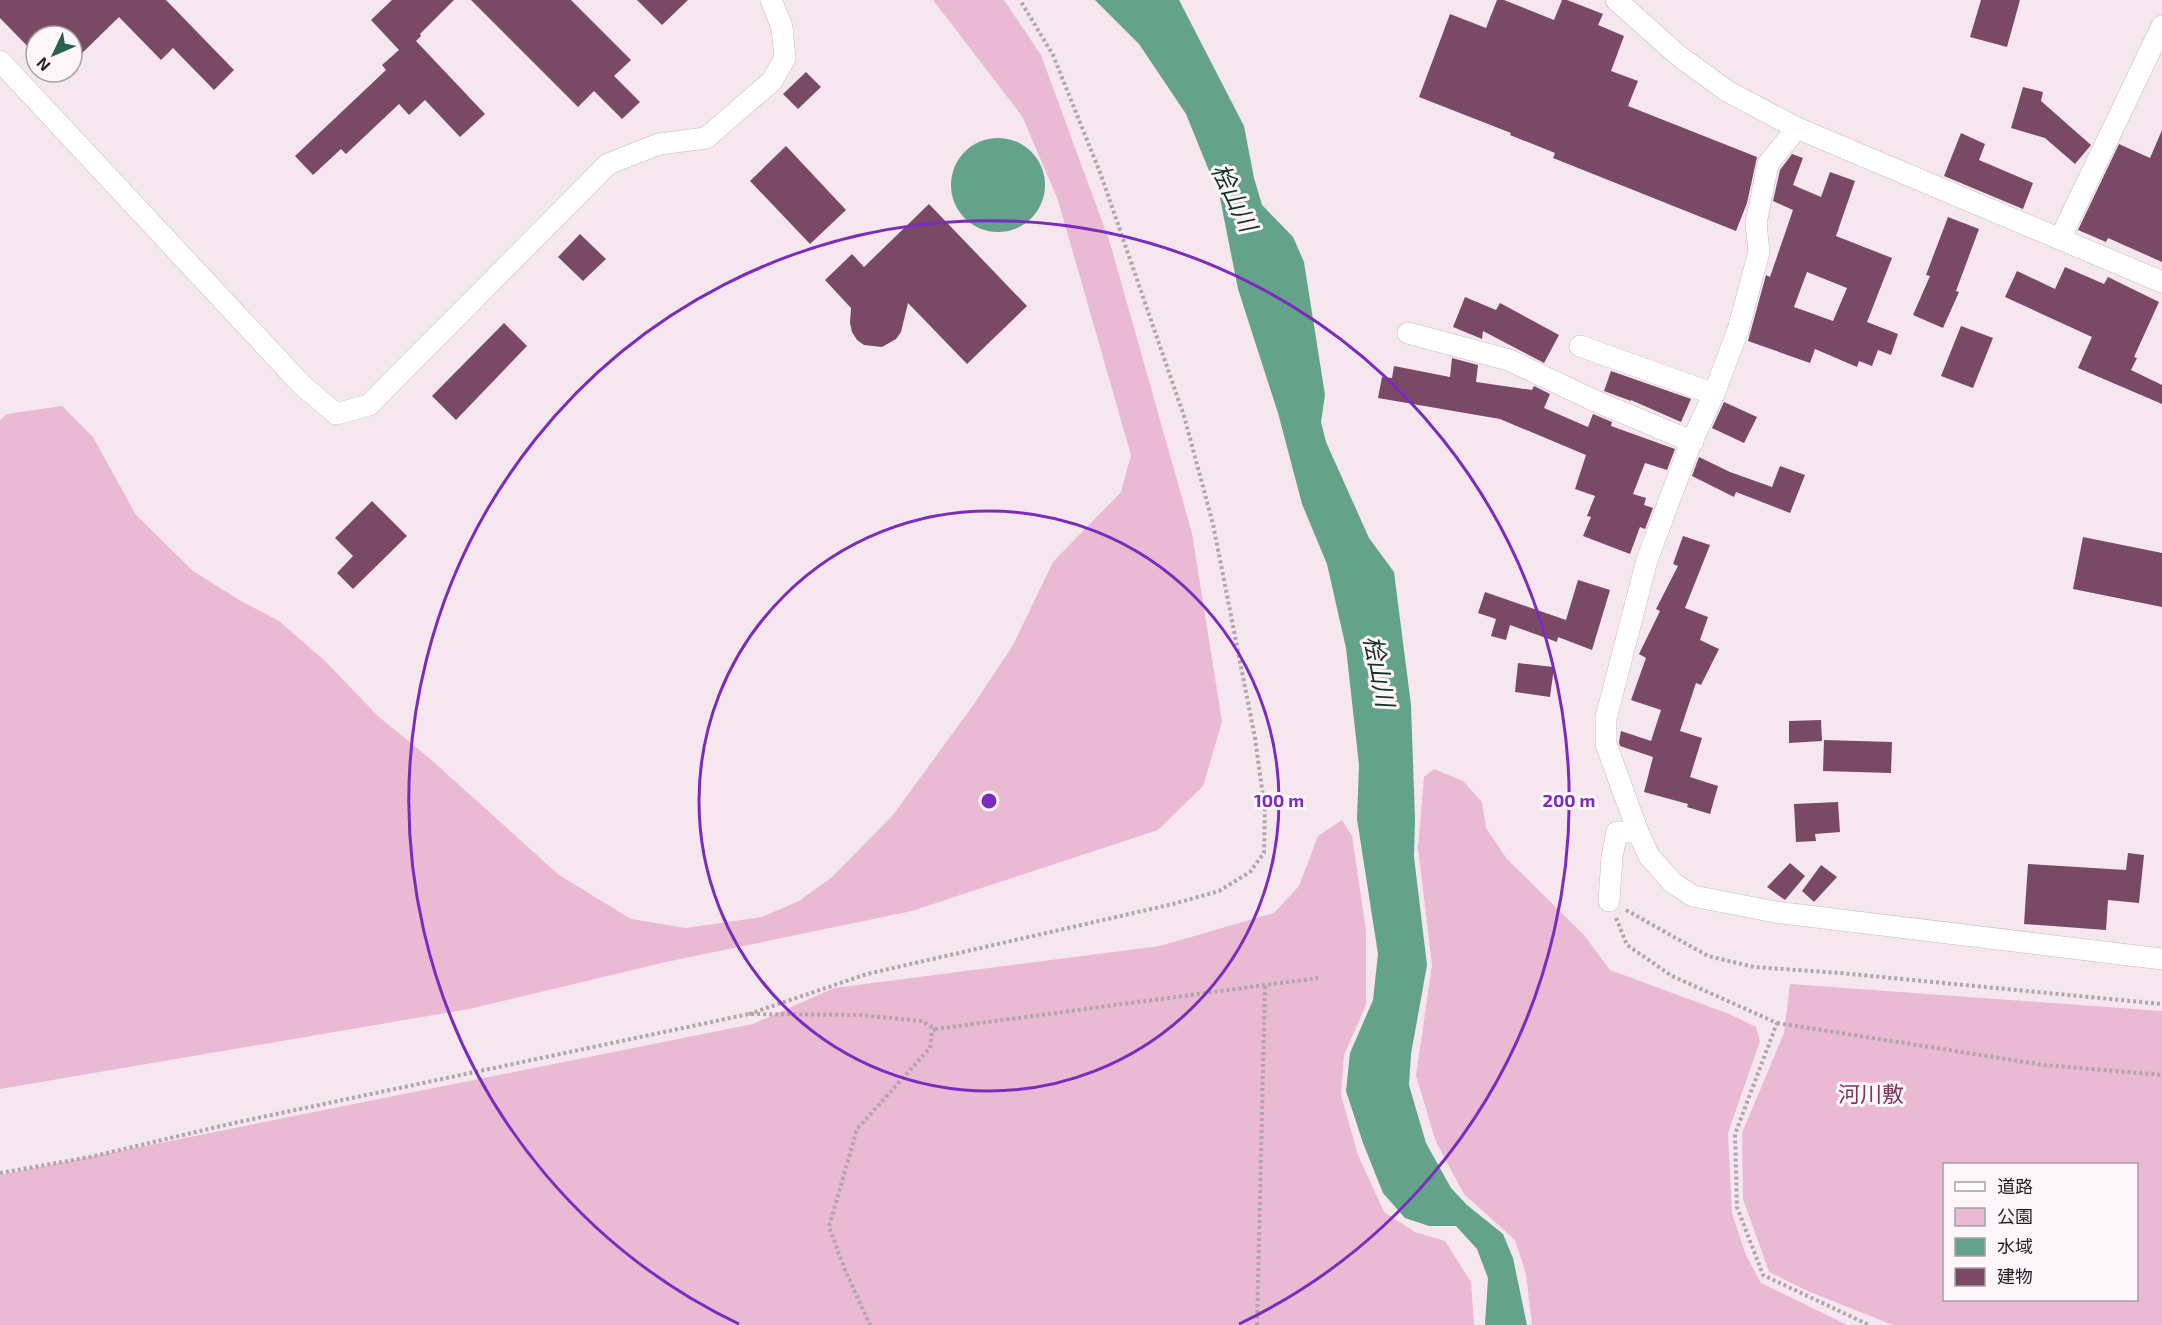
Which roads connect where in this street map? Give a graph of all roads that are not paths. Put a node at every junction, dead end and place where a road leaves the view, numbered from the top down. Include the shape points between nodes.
1 (771, 0) edge
2 (1616, 0) edge
3 (2162, 26) edge
4 (0, 61) edge
5 (1797, 128) junction
6 (2060, 239) junction
7 (2162, 282) edge
8 (1408, 333) dead end
9 (1580, 346) dead end
10 (1714, 394) junction
11 (1693, 442) junction
12 (1638, 832) junction
13 (1609, 901) road end
14 (2162, 959) edge

1 - 4 street via 782,27 785,58 772,81 706,138 659,144 608,164 369,405 336,414 302,385
2 - 5 street via 1679,56 1727,91
3 - 6 street
5 - 6 street
5 - 10 street via 1768,164 1756,223 1759,252 1738,330
6 - 7 street
8 - 11 street via 1509,360
9 - 10 street
10 - 11 street
11 - 12 street via 1647,560 1606,718 1606,744
12 - 13 street via 1617,832
12 - 14 street via 1649,856 1673,883 1693,896 1775,912

